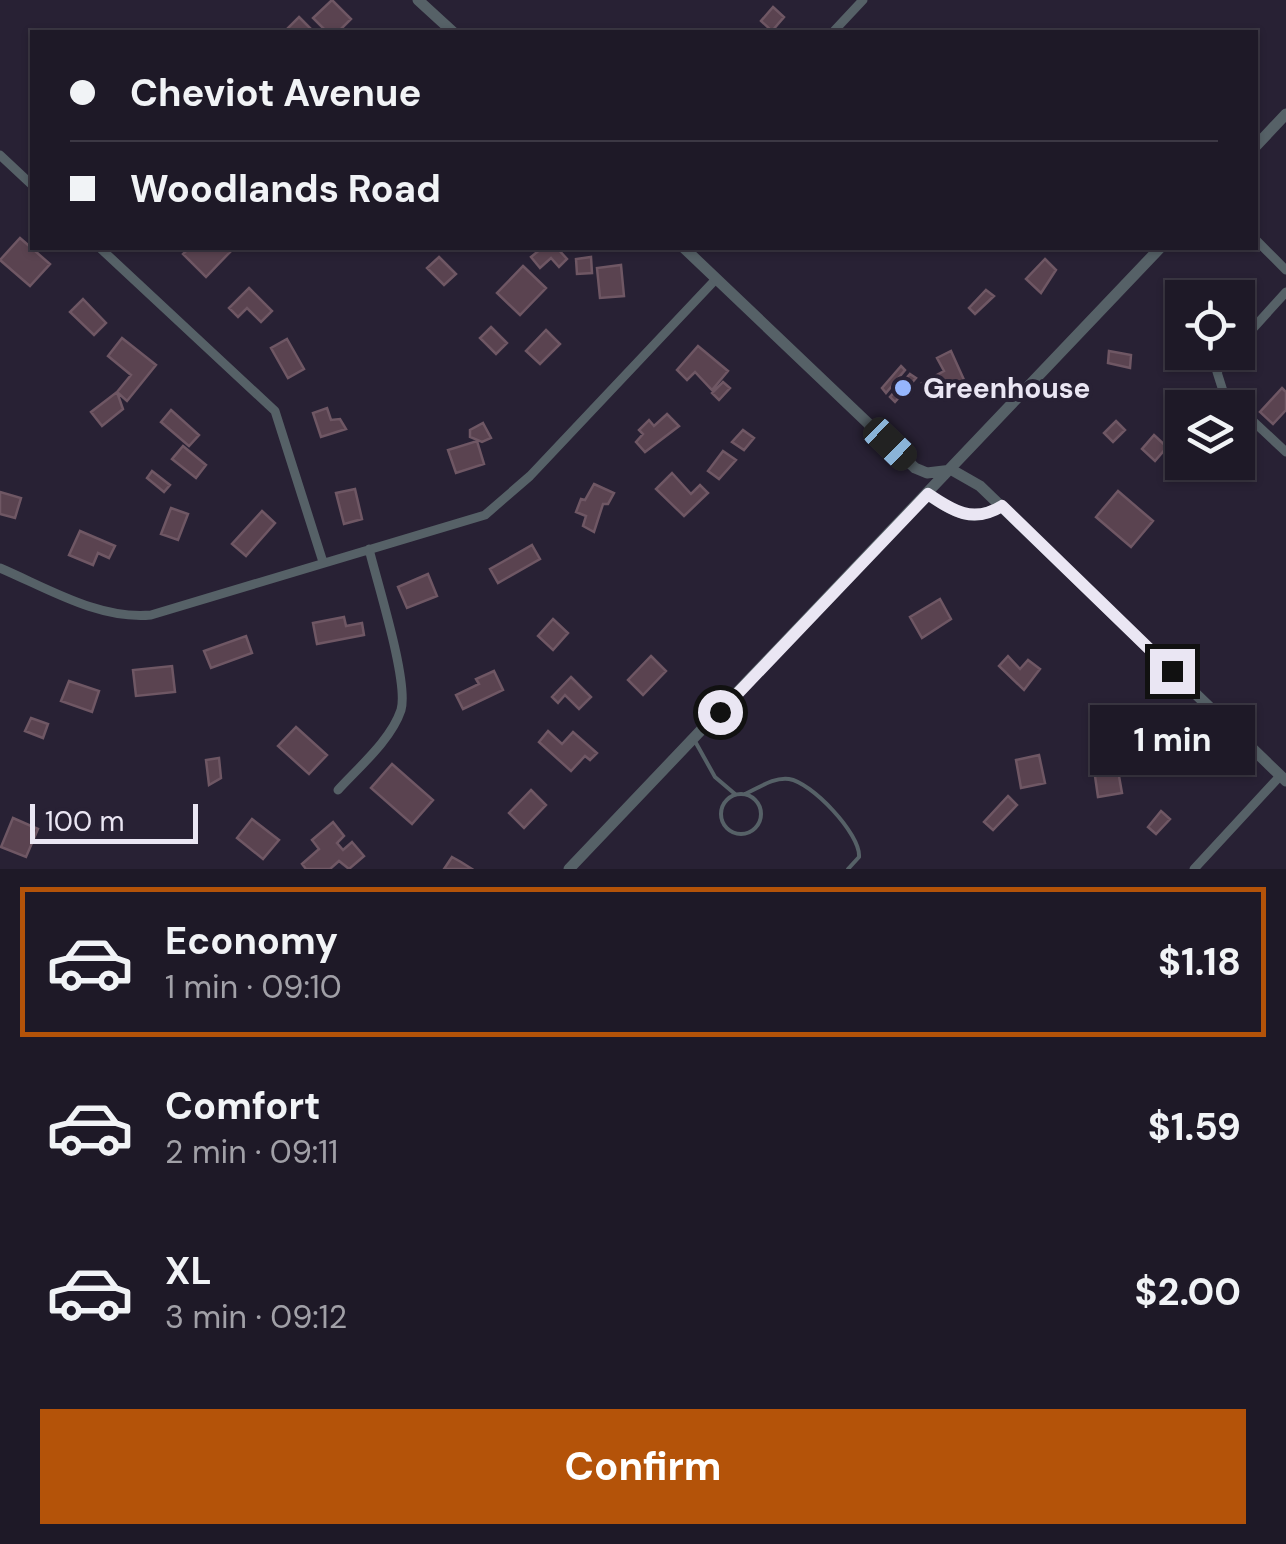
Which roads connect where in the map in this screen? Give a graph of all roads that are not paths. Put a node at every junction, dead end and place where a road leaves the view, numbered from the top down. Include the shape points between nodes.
1 (418, 0) edge
2 (863, 0) edge
3 (451, 30) edge
4 (835, 30) edge
5 (1286, 114) edge
6 (1258, 144) edge
7 (0, 155) edge
8 (30, 183) edge
9 (1258, 242) edge
10 (102, 250) edge
11 (686, 250) edge
12 (1158, 250) edge
13 (1286, 270) edge
14 (716, 279) junction
15 (1286, 292) edge
16 (1255, 327) edge
17 (1218, 370) edge
18 (1286, 452) edge
19 (952, 470) junction
20 (928, 494) junction
21 (1002, 506) junction
22 (369, 549) junction
23 (322, 562) junction
24 (0, 568) edge
25 (694, 739) junction
26 (1283, 778) edge
27 (338, 790) dead end
28 (745, 794) junction
29 (735, 795) junction
30 (569, 869) edge
31 (848, 869) edge
32 (1194, 869) edge

1 - 3 street
2 - 4 street
5 - 6 street
7 - 8 street
9 - 13 street
10 - 23 street via 275,412
11 - 14 street
12 - 19 street
14 - 19 street via 915,468
14 - 22 street via 494,510
15 - 16 street
17 - 18 street via 1220,387
19 - 20 street
19 - 21 street
20 - 21 street via 972,516
20 - 25 street
21 - 26 street
22 - 23 street
22 - 27 street via 401,709
23 - 24 street via 133,617 102,611
25 - 29 lane via 715,777
25 - 30 street
26 - 32 street
28 - 29 lane
28 - 29 lane via 762,815 756,828 742,834 721,818
28 - 31 lane via 782,779 806,786 859,843

